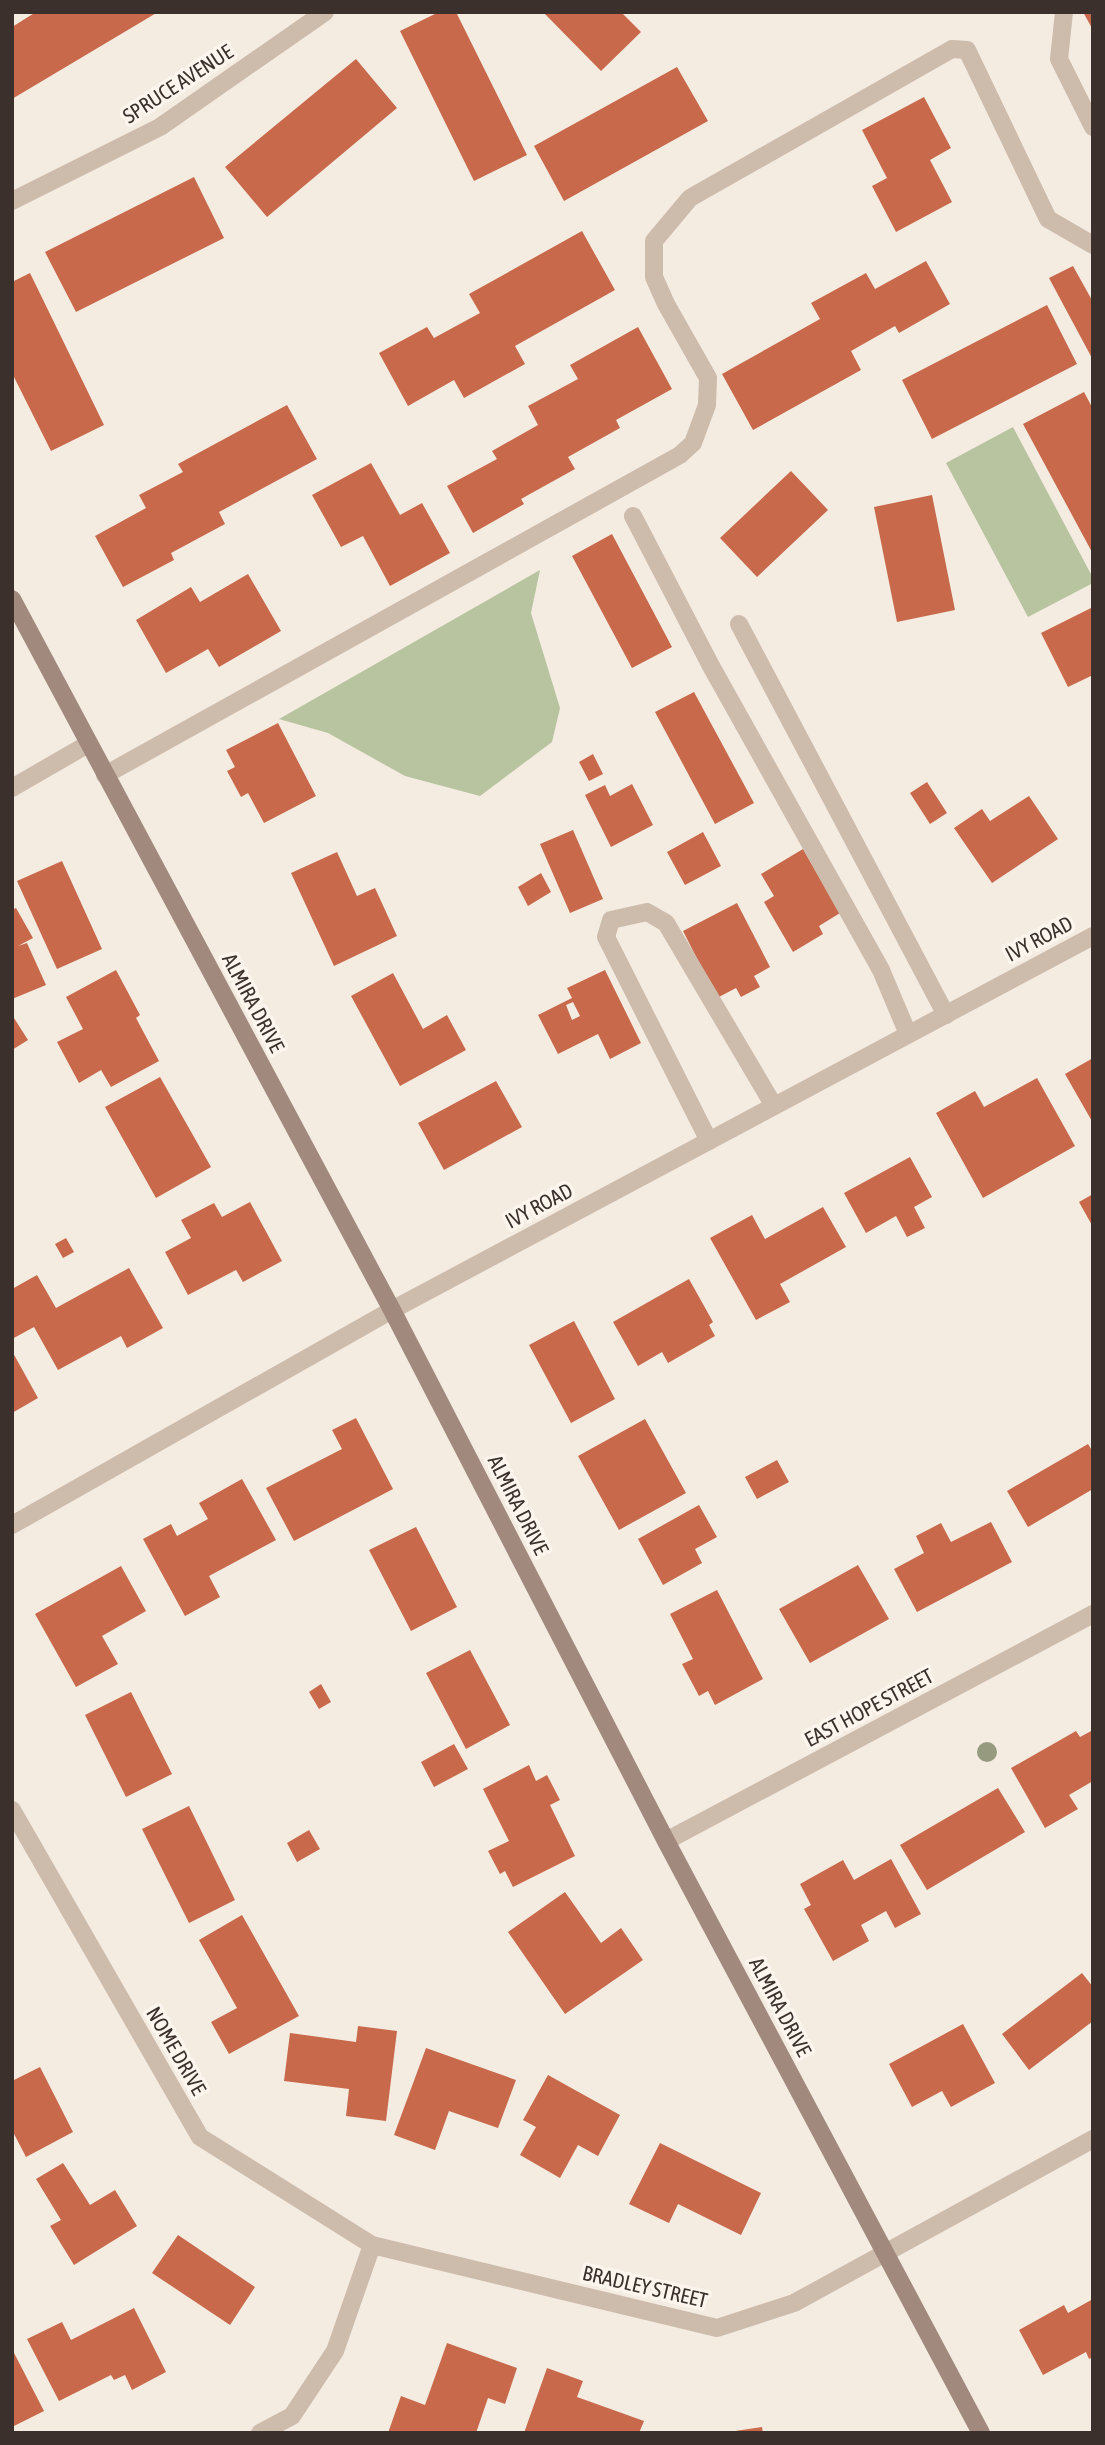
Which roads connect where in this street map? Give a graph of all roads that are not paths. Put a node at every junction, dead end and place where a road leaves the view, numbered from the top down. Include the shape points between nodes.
1 (325, 12) edge
2 (1064, 12) edge
3 (1093, 127) edge
4 (12, 201) edge
5 (1093, 245) edge
6 (633, 516) dead end
7 (12, 599) edge
8 (739, 624) dead end
9 (88, 744) junction
10 (105, 775) junction
11 (12, 788) edge
12 (1093, 936) edge
13 (946, 1014) junction
14 (908, 1034) junction
15 (774, 1106) junction
16 (709, 1141) junction
17 (392, 1310) junction
18 (12, 1525) edge
19 (1093, 1614) edge
20 (12, 1810) edge
21 (666, 1841) junction
22 (1093, 2139) edge
23 (372, 2245) junction
24 (885, 2252) junction
25 (260, 2433) edge
26 (981, 2433) edge

1 - 4 street, SPRUCE AVENUE via 160,127
2 - 3 street via 1059,59
5 - 10 street via 1048,219 967,50 952,49 690,198 654,240 654,276 708,378 707,405 693,443 680,455
6 - 14 street via 710,666 881,970
7 - 9 street, ALMIRA DRIVE
8 - 13 street
9 - 10 street, ALMIRA DRIVE
9 - 11 street
10 - 17 street, ALMIRA DRIVE
12 - 13 street, IVY ROAD
13 - 14 street, IVY ROAD
14 - 15 street, IVY ROAD
15 - 16 street, IVY ROAD
15 - 16 street via 666,923 648,912 611,920 606,937
16 - 17 street, IVY ROAD
17 - 18 street, IVY ROAD
17 - 21 street, ALMIRA DRIVE
19 - 21 street, EAST HOPE STREET
20 - 23 street, NOME DRIVE via 200,2137
21 - 24 street, ALMIRA DRIVE
22 - 24 street, BRADLEY STREET
23 - 24 street, BRADLEY STREET via 717,2328 794,2303
23 - 25 street via 335,2351 292,2416
24 - 26 street, ALMIRA DRIVE

